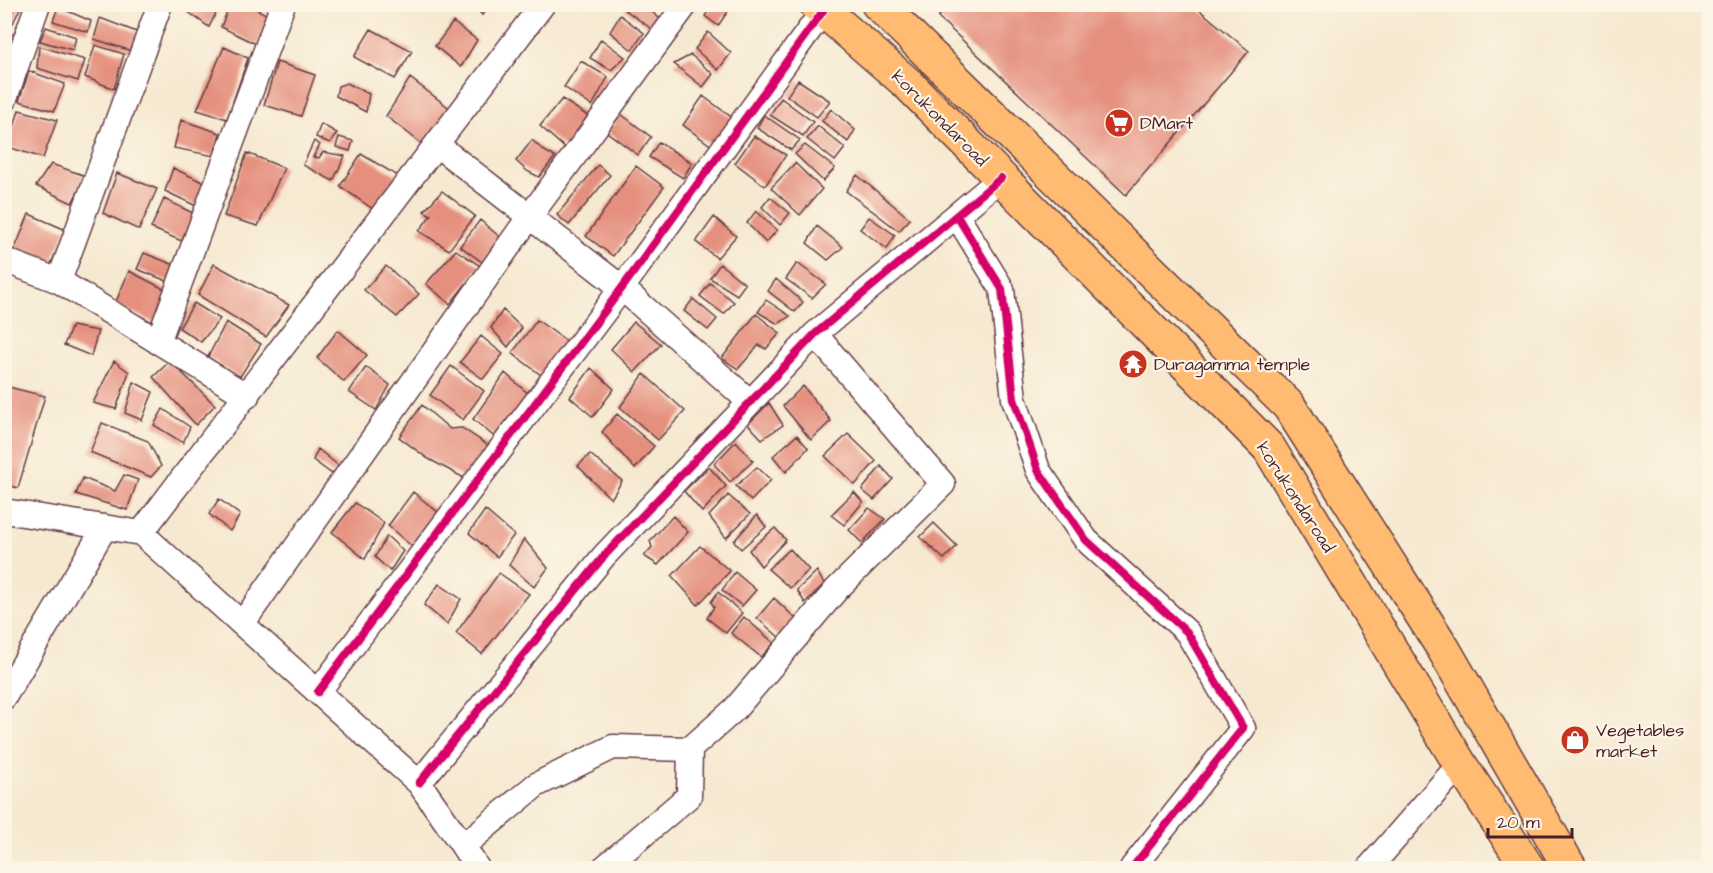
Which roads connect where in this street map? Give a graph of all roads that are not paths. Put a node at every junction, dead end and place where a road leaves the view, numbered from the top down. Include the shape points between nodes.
1 (38, 4) edge
2 (160, 4) edge
3 (283, 4) edge
4 (543, 4) edge
5 (686, 4) edge
6 (878, 4) edge
7 (819, 8) edge
8 (4, 101) edge
9 (438, 145) junction
10 (1001, 178) junction
11 (530, 216) junction
12 (957, 216) junction
13 (4, 260) edge
14 (59, 281) junction
15 (622, 288) junction
16 (815, 334) junction
17 (158, 342) junction
18 (247, 396) junction
19 (750, 402) junction
20 (4, 511) edge
21 (105, 527) junction
22 (141, 533) junction
23 (242, 624) junction
24 (318, 692) junction
25 (4, 697) edge
26 (690, 749) junction
27 (1460, 764) junction
28 (419, 783) junction
29 (464, 846) junction
30 (477, 868) edge
31 (604, 868) edge
32 (1132, 868) edge
33 (1370, 868) edge
34 (1528, 868) edge
35 (1570, 868) edge

1 - 8 street
2 - 14 street
3 - 17 street
4 - 9 street
5 - 11 street
6 - 35 main road via 1288,406 1443,648
7 - 10 main road, korukondaroad via 908,84
7 - 15 street
9 - 11 street
9 - 18 street
10 - 12 street
10 - 27 main road, korukondaroad via 1269,448
11 - 15 street
11 - 23 street
12 - 16 street
12 - 32 street via 1002,289 1014,399 1038,470 1086,540 1187,632 1243,728
13 - 14 street
14 - 17 street
15 - 19 street
15 - 24 street
16 - 19 street
16 - 26 street via 943,484 837,589 735,709
17 - 18 street
18 - 22 street
19 - 28 street via 604,556
20 - 21 street
21 - 22 street
21 - 25 street
22 - 23 street
23 - 24 street
24 - 28 street
26 - 29 street via 613,747 536,785
26 - 31 street via 689,796
27 - 33 street
27 - 34 main road, korukondaroad
28 - 29 street
29 - 30 street

